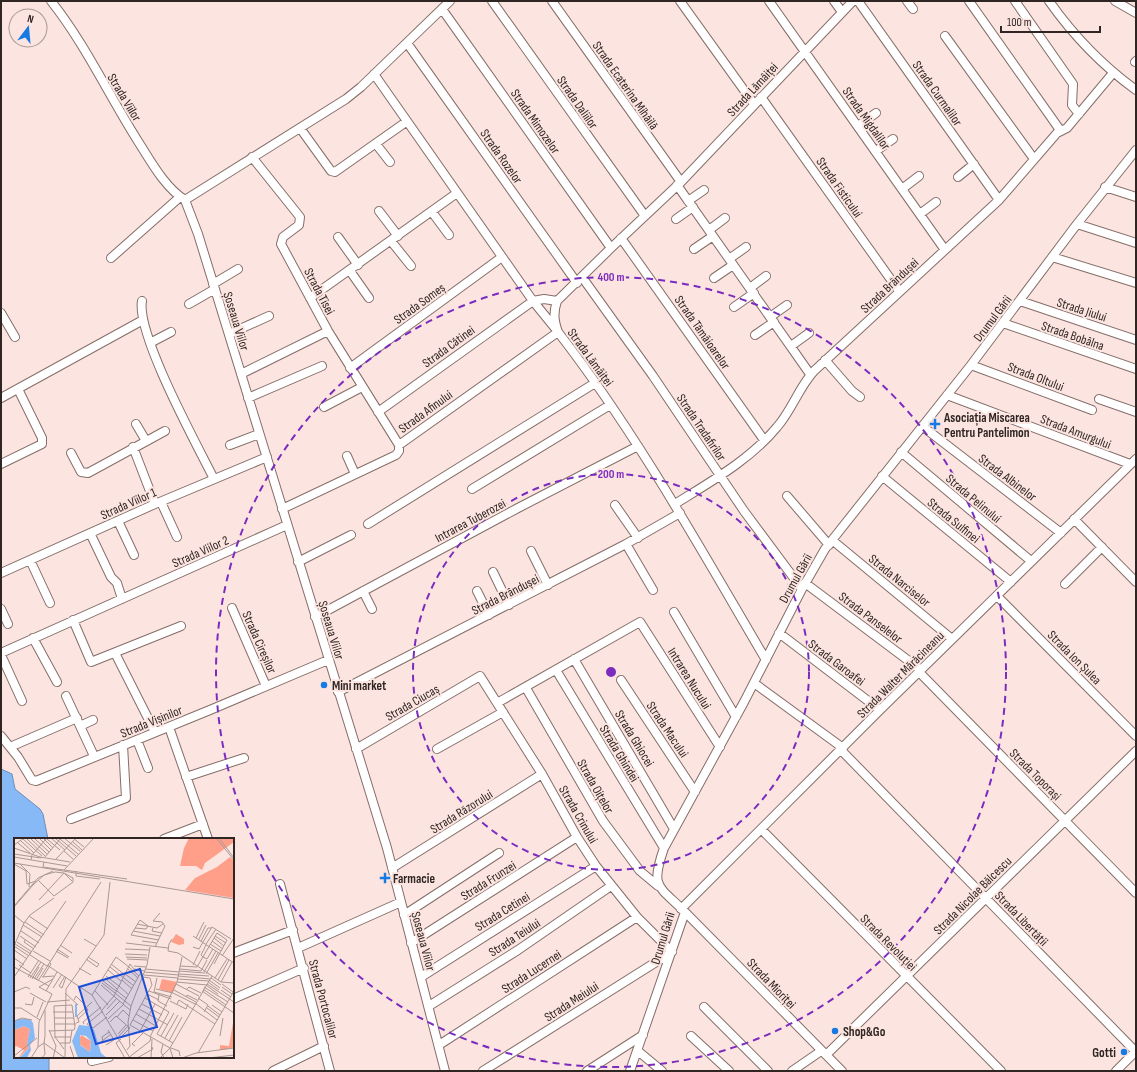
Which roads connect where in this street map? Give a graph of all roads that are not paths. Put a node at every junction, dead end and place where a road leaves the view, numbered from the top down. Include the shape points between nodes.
1 (51, 1) edge
2 (450, 1) edge
3 (492, 1) edge
4 (552, 1) edge
5 (680, 1) edge
6 (769, 1) edge
7 (834, 1) edge
8 (853, 1) edge
9 (858, 1) edge
10 (907, 1) edge
11 (969, 1) edge
12 (1015, 1) edge
13 (1049, 1) edge
14 (1114, 1) edge
15 (442, 9) junction
16 (913, 9) dead end
17 (842, 12) junction
18 (1136, 13) edge
19 (945, 36) dead end
20 (407, 43) junction
21 (804, 51) junction
22 (1113, 73) junction
23 (374, 74) junction
24 (1136, 90) edge
25 (761, 97) junction
26 (754, 104) junction
27 (876, 113) dead end
28 (1079, 114) junction
29 (406, 122) junction
30 (858, 126) junction
31 (300, 128) junction
32 (1060, 130) junction
33 (893, 139) dead end
34 (376, 144) junction
35 (1136, 150) edge
36 (876, 151) junction
37 (252, 157) junction
38 (1034, 159) junction
39 (390, 162) dead end
40 (974, 164) junction
41 (919, 176) dead end
42 (958, 177) dead end
43 (679, 183) junction
44 (1105, 187) junction
45 (902, 189) junction
46 (704, 190) dead end
47 (457, 193) junction
48 (1136, 197) edge
49 (183, 198) junction
50 (999, 200) junction
51 (936, 202) dead end
52 (691, 204) junction
53 (379, 211) dead end
54 (432, 212) junction
55 (920, 214) junction
56 (645, 216) junction
57 (725, 218) dead end
58 (676, 219) dead end
59 (1077, 224) junction
60 (711, 233) junction
61 (449, 235) dead end
62 (338, 237) dead end
63 (395, 238) junction
64 (621, 238) junction
65 (1136, 243) edge
66 (746, 247) dead end
67 (610, 248) junction
68 (694, 249) dead end
69 (945, 250) junction
70 (502, 257) junction
71 (1052, 257) junction
72 (111, 258) dead end
73 (731, 262) junction
74 (358, 265) junction
75 (410, 266) dead end
76 (238, 269) dead end
77 (350, 271) junction
78 (766, 276) dead end
79 (714, 278) dead end
80 (580, 280) junction
81 (1136, 283) edge
82 (214, 286) junction
83 (752, 291) junction
84 (899, 291) junction
85 (310, 298) junction
86 (369, 298) dead end
87 (142, 301) dead end
88 (533, 301) junction
89 (557, 301) junction
90 (1020, 301) junction
91 (189, 304) dead end
92 (787, 304) dead end
93 (734, 307) dead end
94 (1, 314) edge
95 (269, 316) dead end
96 (143, 320) junction
97 (772, 320) junction
98 (1003, 323) junction
99 (328, 331) junction
100 (171, 332) dead end
101 (558, 332) junction
102 (809, 333) dead end
103 (229, 334) junction
104 (755, 335) dead end
105 (15, 337) dead end
106 (1136, 340) edge
107 (150, 343) junction
108 (791, 346) junction
109 (825, 360) junction
110 (971, 365) junction
111 (322, 366) dead end
112 (350, 368) junction
113 (1136, 369) edge
114 (241, 374) junction
115 (810, 374) junction
116 (595, 383) junction
117 (362, 387) junction
118 (18, 389) junction
119 (947, 395) junction
120 (860, 397) dead end
121 (1, 398) edge
122 (248, 398) junction
123 (1099, 400) dead end
124 (610, 405) junction
125 (324, 407) dead end
126 (1092, 410) dead end
127 (378, 412) junction
128 (1136, 412) edge
129 (136, 424) dead end
130 (922, 426) junction
131 (164, 431) dead end
132 (259, 434) junction
133 (146, 440) junction
134 (764, 440) junction
135 (230, 445) dead end
136 (399, 445) junction
137 (638, 446) junction
138 (133, 448) junction
139 (901, 452) junction
140 (71, 453) dead end
141 (347, 456) dead end
142 (267, 457) junction
143 (1133, 462) edge
144 (1, 464) edge
145 (355, 474) junction
146 (720, 475) junction
147 (882, 476) junction
148 (214, 479) junction
149 (472, 489) dead end
150 (787, 496) dead end
151 (158, 503) junction
152 (674, 504) junction
153 (615, 505) dead end
154 (282, 509) junction
155 (680, 513) junction
156 (1074, 519) junction
157 (118, 521) junction
158 (368, 524) dead end
159 (287, 525) junction
160 (90, 533) junction
161 (1061, 533) junction
162 (351, 535) dead end
163 (177, 537) dead end
164 (638, 538) junction
165 (830, 543) junction
166 (626, 544) junction
167 (1102, 547) junction
168 (531, 551) dead end
169 (134, 555) dead end
170 (30, 560) junction
171 (1031, 561) junction
172 (298, 562) junction
173 (493, 572) dead end
174 (1, 573) edge
175 (1011, 582) junction
176 (1136, 582) edge
177 (1065, 584) dead end
178 (548, 585) junction
179 (804, 586) junction
180 (653, 590) dead end
181 (363, 591) junction
182 (477, 591) dead end
183 (997, 596) junction
184 (122, 599) junction
185 (50, 603) dead end
186 (509, 605) junction
187 (1, 608) edge
188 (232, 608) dead end
189 (372, 609) dead end
190 (674, 612) dead end
191 (489, 616) junction
192 (315, 617) junction
193 (73, 620) junction
194 (8, 624) dead end
195 (181, 626) dead end
196 (779, 633) junction
197 (33, 638) junction
198 (952, 639) junction
199 (115, 653) junction
200 (1, 654) edge
201 (574, 659) junction
202 (328, 660) junction
203 (766, 660) junction
204 (556, 670) junction
205 (920, 671) junction
206 (480, 676) joint
207 (621, 680) dead end
208 (57, 682) dead end
209 (754, 683) junction
210 (266, 686) junction
211 (526, 688) junction
212 (338, 692) junction
213 (66, 696) dead end
214 (22, 701) dead end
215 (497, 703) junction
216 (880, 710) junction
217 (503, 712) junction
218 (736, 717) junction
219 (93, 720) dead end
220 (78, 722) junction
221 (169, 727) junction
222 (155, 732) junction
223 (1, 736) edge
224 (1136, 736) edge
225 (137, 740) junction
226 (123, 745) junction
227 (10, 746) junction
228 (720, 747) junction
229 (437, 748) dead end
230 (356, 749) junction
231 (842, 749) junction
232 (1136, 752) edge
233 (94, 756) junction
234 (244, 758) dead end
235 (148, 768) dead end
236 (542, 774) junction
237 (186, 777) junction
238 (695, 792) junction
239 (71, 819) dead end
240 (1065, 820) junction
241 (203, 824) junction
242 (674, 829) junction
243 (761, 830) junction
244 (577, 837) junction
245 (167, 838) edge
246 (208, 838) edge
247 (664, 848) junction
248 (499, 853) dead end
249 (596, 866) junction
250 (392, 868) junction
251 (280, 884) dead end
252 (611, 886) junction
253 (658, 886) junction
254 (1136, 893) edge
255 (986, 898) junction
256 (401, 902) junction
257 (683, 910) junction
258 (404, 915) junction
259 (637, 917) junction
260 (293, 930) junction
261 (411, 943) junction
262 (298, 948) junction
263 (672, 952) junction
264 (234, 953) edge
265 (304, 968) junction
266 (906, 976) junction
267 (421, 977) junction
268 (234, 1000) edge
269 (429, 1006) junction
270 (704, 1007) dead end
271 (643, 1035) junction
272 (692, 1036) dead end
273 (439, 1045) junction
274 (324, 1046) junction
275 (638, 1051) junction
276 (1136, 1052) edge
277 (824, 1053) junction
278 (105, 1058) edge
279 (92, 1061) dead end
280 (273, 1071) edge
281 (330, 1071) edge
282 (445, 1071) edge
283 (483, 1071) edge
284 (587, 1071) edge
285 (630, 1071) edge
286 (662, 1071) edge
287 (729, 1071) edge
288 (768, 1071) edge
289 (792, 1071) edge
290 (842, 1071) edge
291 (1001, 1071) edge
292 (1116, 1071) edge

1 - 49 street, Strada Viilor via 65,19 154,167
2 - 15 street
3 - 56 street, Strada Daliilor
4 - 43 street, Strada Ecaterina Mihăilă
5 - 26 street
6 - 21 street, Strada Migdalilor
7 - 17 street
8 - 17 street, Strada Lămâiței
9 - 40 street, Strada Curmalilor
10 - 16 street
11 - 32 street
12 - 28 street via 1073,84 1072,105
13 - 22 street via 1064,22
14 - 18 street
15 - 20 street
15 - 67 street, Strada Mimozelor
17 - 21 street, Strada Lămâiței
19 - 38 street
20 - 23 street
20 - 80 street, Strada Rozelor
21 - 25 street, Strada Lămâiței
21 - 30 street, Strada Migdalilor
22 - 24 street
22 - 28 street, Strada Brândușei
23 - 29 street
23 - 31 street via 346,99
25 - 26 street, Strada Lămâiței
25 - 84 street, Strada Fisticului
26 - 43 street, Strada Lămâiței
27 - 30 street
28 - 32 street, Strada Brândușei via 1067,128
29 - 34 street
29 - 47 street
30 - 36 street, Strada Migdalilor
31 - 34 street via 331,171 335,172
31 - 37 street
32 - 38 street, Strada Brândușei
33 - 36 street
34 - 39 street
35 - 44 street, Drumul Gării
36 - 45 street, Strada Migdalilor
37 - 49 street
37 - 85 street, Strada Tisei via 300,217 299,225 283,237 281,244
38 - 50 street, Strada Brândușei
40 - 42 street
40 - 50 street, Strada Curmalilor
41 - 45 street
43 - 52 street, Strada Ecaterina Mihăilă
43 - 56 street, Strada Lămâiței
44 - 48 street
44 - 59 street, Drumul Gării
45 - 55 street, Strada Migdalilor
46 - 52 street
47 - 54 street
47 - 70 street
49 - 72 street
49 - 82 street, Șoseaua Viilor
50 - 69 street, Strada Brândușei
51 - 55 street
52 - 58 street
52 - 60 street, Strada Ecaterina Mihăilă
53 - 63 street
54 - 61 street
54 - 63 street
55 - 69 street, Strada Migdalilor
56 - 64 street, Strada Lămâiței
57 - 60 street
59 - 65 street
59 - 71 street, Drumul Gării
60 - 68 street
60 - 73 street, Strada Ecaterina Mihăilă
62 - 74 street
63 - 74 street
63 - 75 street
64 - 67 street, Strada Lămâiței
64 - 134 street, Strada Tămâioarelor
66 - 73 street
67 - 80 street, Strada Lămâiței
69 - 84 street, Strada Brândușei
70 - 88 street
70 - 112 street, Strada Someș
71 - 81 street
71 - 90 street, Drumul Gării
73 - 79 street
73 - 83 street, Strada Ecaterina Mihăilă
74 - 77 street
76 - 82 street
77 - 85 street
77 - 86 street
78 - 83 street
80 - 89 street, Strada Lămâiței
80 - 146 street, Strada Tradafirilor via 653,376
82 - 91 street
82 - 103 street, Șoseaua Viilor
83 - 93 street
83 - 97 street, Strada Ecaterina Mihăilă
84 - 109 street, Strada Brândușei
85 - 99 street, Strada Tisei
87 - 96 street
88 - 89 street
88 - 101 street
88 - 127 street, Strada Cătinei
89 - 101 street, Strada Lămâiței via 554,315
90 - 98 street, Drumul Gării
90 - 106 street, Strada Jiului
92 - 97 street
94 - 105 street
95 - 103 street
96 - 107 street
96 - 118 street
97 - 104 street
97 - 108 street, Strada Ecaterina Mihăilă
98 - 110 street, Drumul Gării
98 - 113 street, Strada Bobâlna
99 - 112 street, Strada Tisei
99 - 114 street
100 - 107 street
101 - 116 street, Strada Lămâiței
101 - 136 street, Strada Afinului
102 - 108 street
103 - 114 street, Șoseaua Viilor
107 - 148 street via 168,387
108 - 115 street, Strada Ecaterina Mihăilă
109 - 115 street, Strada Brândușei
109 - 120 street
110 - 119 street, Drumul Gării
110 - 126 street, Strada Oltului
111 - 122 street
112 - 117 street, Strada Tisei
114 - 122 street, Șoseaua Viilor
115 - 134 street, Strada Brândușei via 782,422
116 - 124 street, Strada Lămâiței
116 - 158 street
117 - 125 street
117 - 127 street, Strada Tisei
118 - 121 street
118 - 144 street via 42,438 42,444
119 - 130 street, Drumul Gării
119 - 143 street, Strada Amurgului
122 - 132 street, Șoseaua Viilor
123 - 128 street
124 - 137 street, Strada Lămâiței
124 - 149 street
127 - 136 street, Strada Tisei
129 - 133 street
130 - 139 street, Drumul Gării
130 - 161 street, Strada Albinelor
131 - 133 street
132 - 135 street
132 - 142 street, Șoseaua Viilor
133 - 138 street
134 - 146 street, Strada Brândușei
136 - 145 street, Strada Afinului via 396,455
137 - 152 street, Strada Lămâiței
137 - 181 street, Intrarea Tuberozei
138 - 140 street via 84,473
138 - 151 street, Strada Viilor 2
139 - 147 street, Drumul Gării
139 - 171 street, Strada Pelinului
141 - 145 street
142 - 148 street, Strada Viilor 1
142 - 154 street, Șoseaua Viilor
143 - 156 street, Strada Walter Mărăcineanu
145 - 154 street, Strada Afinului
146 - 152 street, Strada Brândușei
146 - 179 street, Strada Tradafirilor via 761,535
147 - 165 street, Drumul Gării
147 - 175 street, Strada Sulfinei
148 - 151 street, Strada Viilor 1
150 - 165 street, Strada Narciselor
151 - 157 street, Strada Viilor 1
151 - 163 street, Strada Viilor 2
152 - 155 street, Strada Lămâiței
153 - 164 street
154 - 159 street, Șoseaua Viilor
155 - 164 street, Strada Brândușei
155 - 203 street, Strada Lămâiței
156 - 161 street, Strada Walter Mărăcineanu
156 - 167 street
157 - 160 street, Strada Viilor 1
157 - 169 street
159 - 172 street, Șoseaua Viilor
159 - 184 street, Strada Viilor 2
160 - 170 street, Strada Viilor 1
160 - 184 street via 111,577 117,583
161 - 171 street, Strada Walter Mărăcineanu
162 - 172 street
164 - 166 street, Strada Brândușei
165 - 179 street, Drumul Gării
165 - 198 street, Strada Narciselor
166 - 178 street, Strada Brândușei
166 - 180 street
167 - 176 street
167 - 177 street
168 - 178 street
170 - 174 street, Strada Viilor 1
170 - 185 street
171 - 175 street, Strada Walter Mărăcineanu
172 - 192 street, Șoseaua Viilor
173 - 186 street
175 - 183 street, Strada Walter Mărăcineanu
178 - 186 street, Strada Brândușei
179 - 196 street, Drumul Gării
179 - 205 street, Strada Panselelor
181 - 189 street
181 - 192 street, Intrarea Tuberozei
182 - 191 street
183 - 198 street, Strada Walter Mărăcineanu
183 - 224 street, Strada Ion Șulea
184 - 193 street, Strada Viilor 2
186 - 191 street, Strada Brândușei
187 - 194 street
188 - 210 street, Strada Cireșilor
190 - 218 street
191 - 212 street, Strada Brândușei
192 - 202 street, Șoseaua Viilor
193 - 197 street, Strada Viilor 2
193 - 199 street via 91,662
195 - 199 street
196 - 203 street, Drumul Gării
196 - 216 street, Strada Garoafei
197 - 200 street, Strada Viilor 2
197 - 208 street
198 - 205 street, Strada Walter Mărăcineanu
199 - 222 street
200 - 214 street
201 - 204 street
201 - 228 street, Intrarea Nucului via 640,622
201 - 242 street, Strada Ghiocei
202 - 210 street, Strada Vișinilor
202 - 212 street, Șoseaua Viilor
203 - 209 street, Drumul Gării
204 - 211 street
204 - 247 street, Strada Ghindei
205 - 216 street, Strada Walter Mărăcineanu
205 - 240 street, Strada Toporași
206 - 215 street, Strada Crinului
206 - 230 street, Strada Ciucaș
207 - 238 street, Strada Macului
209 - 218 street, Drumul Gării
209 - 231 street, Strada Libertății
210 - 221 street, Strada Vișinilor
211 - 215 street
211 - 253 street, Strada Oițelor via 603,821 640,871
212 - 230 street, Șoseaua Viilor
213 - 220 street
215 - 217 street, Strada Crinului
216 - 231 street, Strada Walter Mărăcineanu
217 - 229 street
217 - 236 street, Strada Crinului
218 - 228 street, Drumul Gării
219 - 220 street
220 - 227 street
220 - 233 street
221 - 222 street, Strada Vișinilor
221 - 237 street
222 - 225 street, Strada Vișinilor
223 - 227 street, Strada Vișinilor
225 - 226 street, Strada Vișinilor
225 - 235 street
226 - 233 street, Strada Vișinilor
226 - 239 street via 126,798
227 - 233 street, Strada Vișinilor via 33,781
228 - 238 street, Drumul Gării
230 - 250 street, Șoseaua Viilor
231 - 243 street, Strada Walter Mărăcineanu
231 - 255 street, Strada Libertății
232 - 240 street, Strada Nicolae Bălcescu
234 - 237 street
236 - 244 street, Strada Crinului
236 - 250 street, Strada Răzorului
237 - 241 street
238 - 242 street, Drumul Gării
240 - 254 street, Strada Toporași
240 - 255 street, Strada Nicolae Bălcescu
241 - 245 street
241 - 246 street
242 - 247 street, Drumul Gării
243 - 257 street, Strada Walter Mărăcineanu
243 - 266 street, Strada Revoluției
244 - 249 street, Strada Crinului
244 - 261 street, Strada Frunzei
247 - 253 street, Drumul Gării via 657,873
248 - 258 street
249 - 252 street, Strada Crinului
249 - 267 street, Strada Cetinei
250 - 256 street, Șoseaua Viilor
251 - 260 street
252 - 259 street, Strada Crinului
252 - 269 street, Strada Teiului via 518,950
253 - 257 street, Drumul Gării
255 - 266 street, Strada Nicolae Bălcescu
255 - 276 street, Strada Libertății
256 - 258 street, Șoseaua Viilor
256 - 262 street, Strada Portocalilor
257 - 263 street, Drumul Gării
257 - 277 street, Strada Mioriței
258 - 261 street, Șoseaua Viilor
259 - 263 street, Strada Crinului
259 - 273 street, Strada Lucernei
260 - 262 street
260 - 264 street
261 - 267 street, Șoseaua Viilor
262 - 265 street, Strada Portocalilor
263 - 271 street, Drumul Gării
263 - 283 street, Strada Meiului
265 - 268 street
265 - 274 street, Strada Portocalilor
266 - 277 street, Strada Nicolae Bălcescu
266 - 291 street, Strada Revoluției
267 - 269 street, Șoseaua Viilor
269 - 273 street, Șoseaua Viilor
270 - 288 street
271 - 275 street, Drumul Gării
271 - 284 street
272 - 287 street
273 - 282 street, Șoseaua Viilor
274 - 280 street
274 - 281 street, Strada Portocalilor
275 - 285 street, Drumul Gării
275 - 286 street
276 - 292 street
277 - 289 street, Strada Nicolae Bălcescu
277 - 290 street, Strada Mioriței
278 - 279 street

